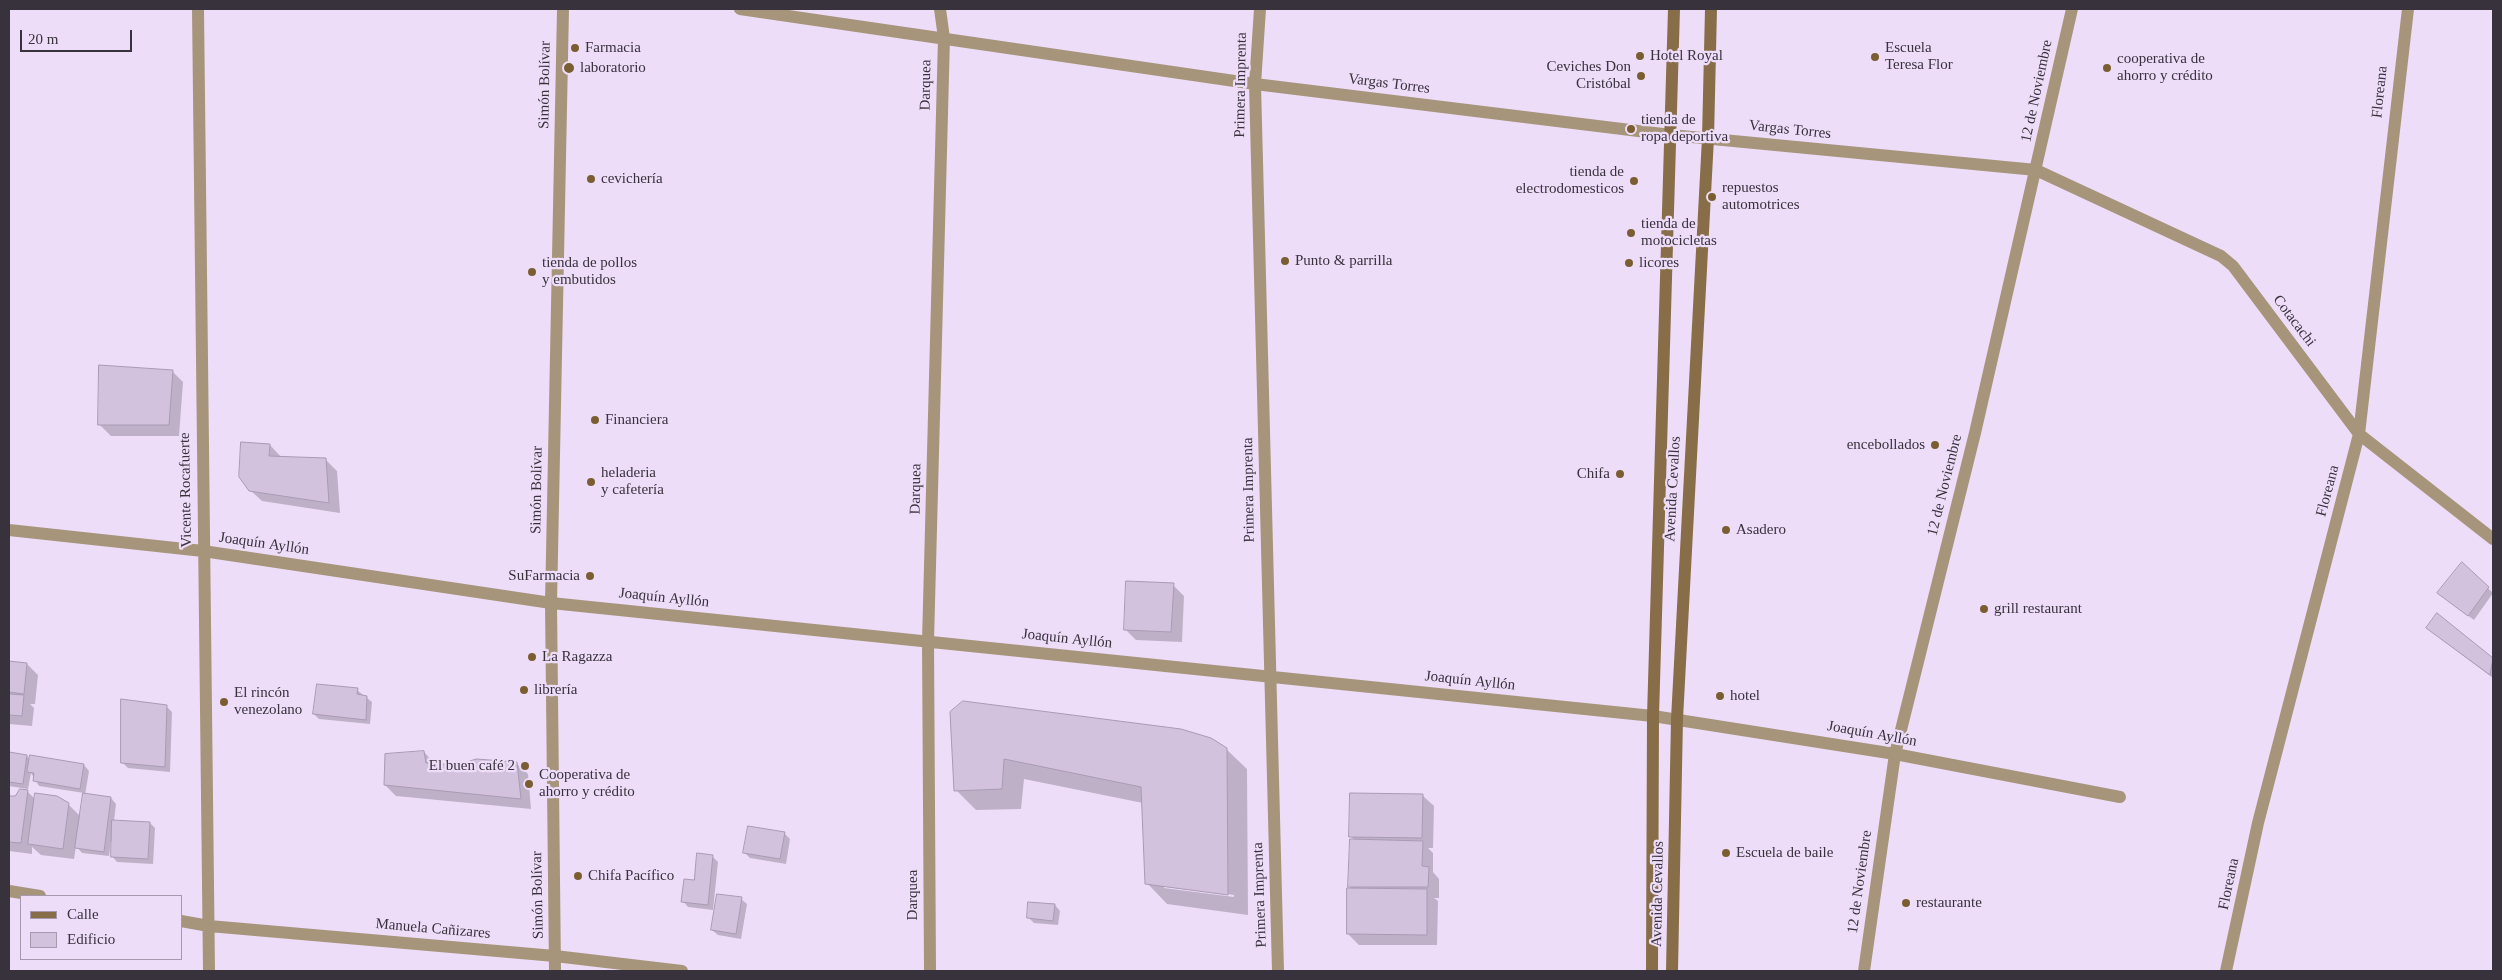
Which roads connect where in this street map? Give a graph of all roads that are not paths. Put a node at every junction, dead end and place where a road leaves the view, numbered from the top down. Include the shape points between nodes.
1 (198, 9) edge
2 (563, 9) edge
3 (740, 9) edge
4 (940, 9) edge
5 (1260, 9) edge
6 (1674, 9) edge
7 (1711, 9) edge
8 (2072, 9) edge
9 (2408, 9) edge
10 (944, 38) junction
11 (1255, 84) junction
12 (1671, 135) junction
13 (1708, 138) junction
14 (2036, 170) junction
15 (2359, 434) junction
16 (9, 530) edge
17 (2493, 539) edge
18 (203, 551) junction
19 (551, 602) junction
20 (928, 641) junction
21 (1270, 676) junction
22 (1653, 716) junction
23 (1677, 719) junction
24 (1895, 754) junction
25 (2120, 797) dead end
26 (9, 891) edge
27 (34, 895) edge
28 (182, 921) edge
29 (209, 926) junction
30 (555, 956) junction
31 (208, 971) edge
32 (555, 971) edge
33 (682, 971) edge
34 (930, 971) edge
35 (1278, 971) edge
36 (1652, 971) edge
37 (1672, 971) edge
38 (1864, 971) edge
39 (2226, 971) edge

1 - 18 street, Vicente Rocafuerte
2 - 19 street, Simón Bolívar
3 - 10 street, Vargas Torres
4 - 10 street, Darquea
5 - 11 street, Primera Imprenta
6 - 12 main road, Avenida Cevallos
7 - 13 main road, Avenida Cevallos
8 - 14 street, 12 de Noviembre
9 - 15 street, Floreana
10 - 11 street, Vargas Torres
10 - 20 street, Darquea
11 - 12 street, Vargas Torres
11 - 21 street, Primera Imprenta
12 - 13 street, Vargas Torres
12 - 22 main road, Avenida Cevallos
13 - 14 street, Vargas Torres
13 - 23 main road, Avenida Cevallos
14 - 15 street, Cotacachi via 2221,256 2233,266
14 - 24 street, 12 de Noviembre
15 - 17 street, Cotacachi
15 - 39 street, Floreana via 2258,824
16 - 18 street, Joaquín Ayllón
18 - 19 street, Joaquín Ayllón
18 - 29 street, Vicente Rocafuerte
19 - 20 street, Joaquín Ayllón
19 - 30 street, Simón Bolívar
20 - 21 street, Joaquín Ayllón
20 - 34 street, Darquea
21 - 22 street, Joaquín Ayllón
21 - 35 street, Primera Imprenta
22 - 23 street, Joaquín Ayllón
22 - 36 main road, Avenida Cevallos
23 - 24 street, Joaquín Ayllón
23 - 37 main road, Avenida Cevallos
24 - 25 street, Joaquín Ayllón
24 - 38 street, 12 de Noviembre
26 - 27 street
28 - 29 street, Manuela Cañizares
29 - 30 street, Manuela Cañizares
29 - 31 street, Vicente Rocafuerte
30 - 32 street, Simón Bolívar
30 - 33 street, Manuela Cañizares

